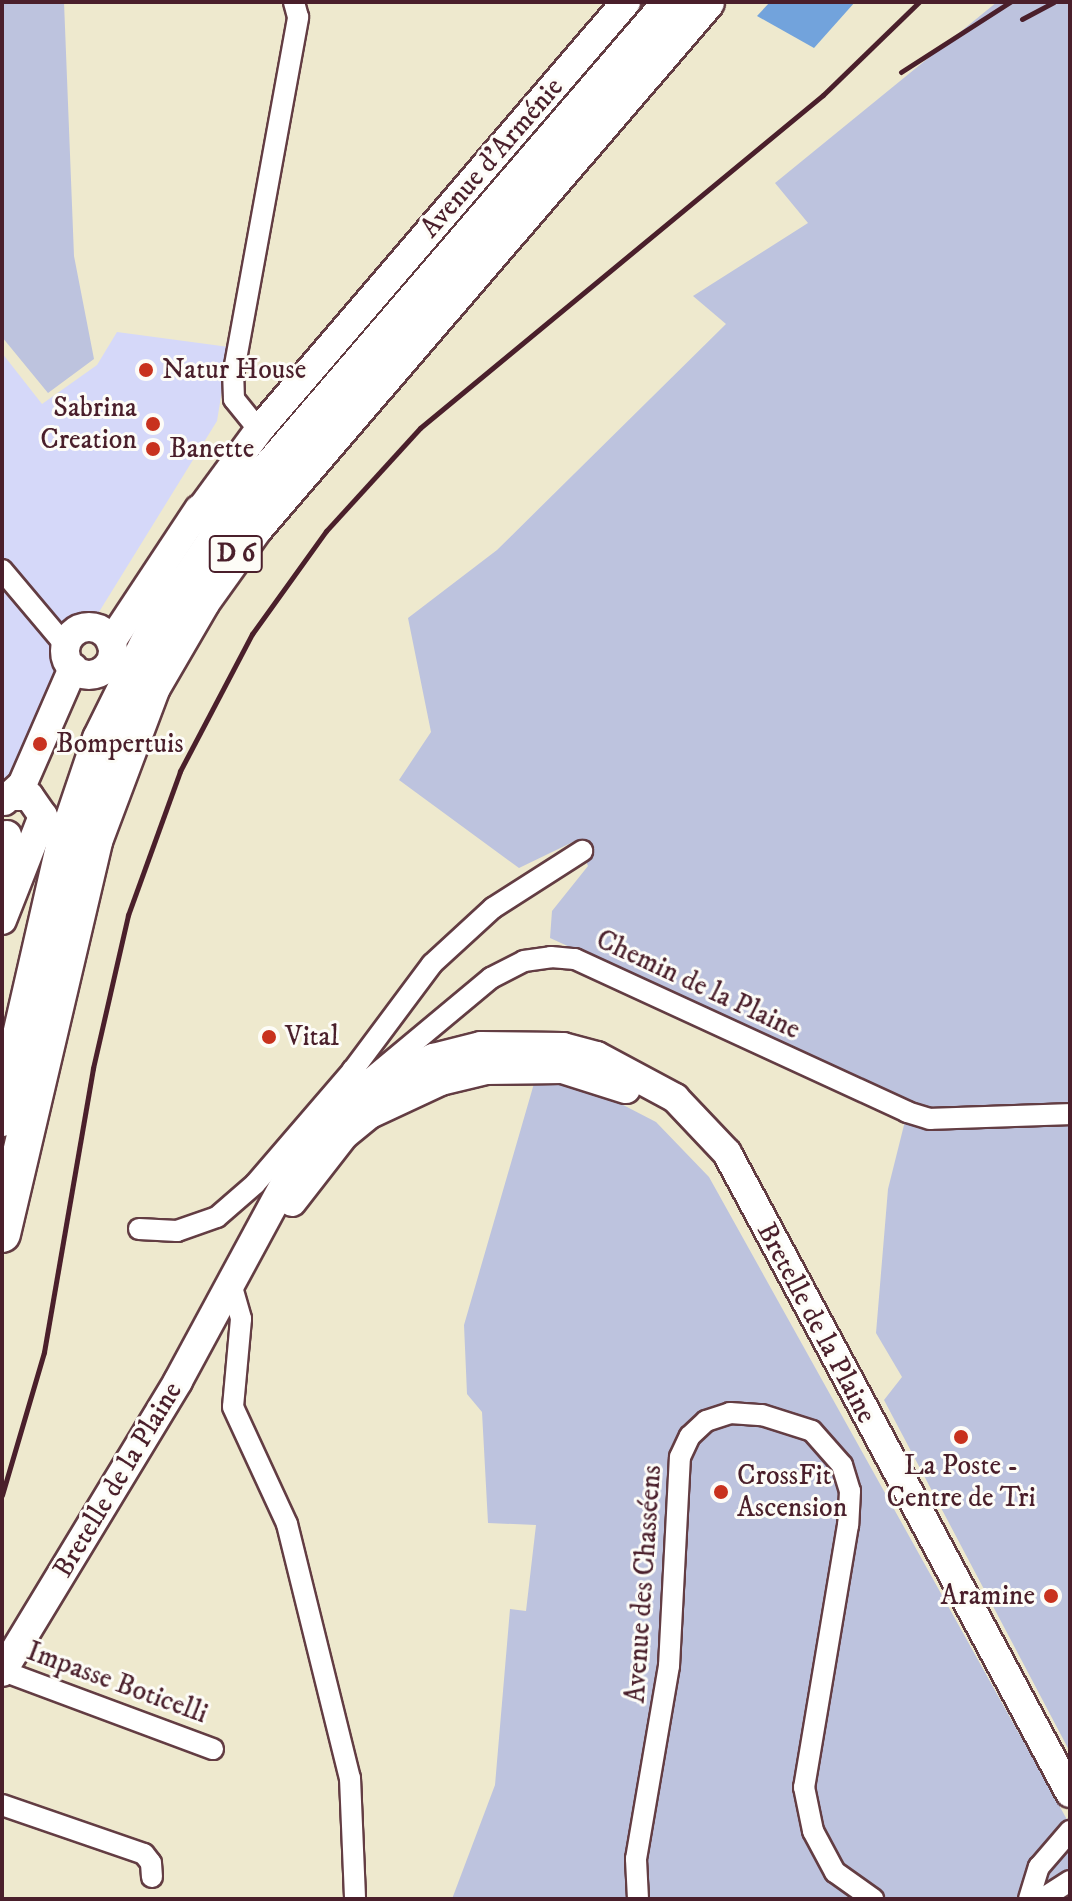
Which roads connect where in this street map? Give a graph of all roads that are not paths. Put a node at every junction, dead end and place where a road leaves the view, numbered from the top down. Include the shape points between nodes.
1 (294, 2) edge
2 (626, 2) edge
3 (672, 2) edge
4 (706, 2) edge
5 (255, 426) junction
6 (2, 570) edge
7 (104, 636) junction
8 (61, 640) dead end
9 (78, 672) junction
10 (6, 800) edge
11 (39, 804) junction
12 (5, 833) edge
13 (35, 833) junction
14 (582, 851) dead end
15 (16, 874) junction
16 (2, 920) edge
17 (367, 1086) junction
18 (1070, 1114) edge
19 (2, 1118) edge
20 (139, 1229) dead end
21 (2, 1234) edge
22 (232, 1287) junction
23 (2, 1671) edge
24 (213, 1749) dead end
25 (1070, 1793) edge
26 (2, 1805) edge
27 (1070, 1831) edge
28 (152, 1877) dead end
29 (1070, 1881) edge
30 (355, 1899) edge
31 (638, 1899) edge
32 (873, 1899) edge
33 (1029, 1899) edge
34 (1042, 1899) edge

1 - 5 street via 298,17 233,376 234,399
2 - 5 main road, Avenue d'Arménie
3 - 19 highway, D 6 via 244,499 153,634 101,739 64,848
4 - 21 highway, D 6 via 255,527 202,601 152,687 94,841
5 - 7 main road, Avenue d'Arménie via 160,571
6 - 8 street
7 - 9 main road via 109,665 98,674
7 - 9 main road via 79,630 70,638 66,654
9 - 10 main road via 22,785
9 - 11 main road
10 - 11 main road via 22,794
11 - 13 main road via 43,816
12 - 13 main road via 21,839
12 - 15 main road
13 - 15 main road
14 - 17 street via 466,930 407,995
15 - 16 main road
17 - 18 street, Chemin de la Plaine via 491,978 524,961 551,957 575,959 930,1119
17 - 20 street via 217,1217 177,1231
17 - 22 main road, Bretelle de la Plaine via 328,1122 295,1165
17 - 25 main road, Bretelle de la Plaine via 433,1058 481,1046 574,1050 633,1073 675,1098 727,1153
22 - 23 main road, Bretelle de la Plaine
22 - 30 street via 241,1319 233,1407 280,1502 298,1566 353,1798
23 - 24 street, Impasse Boticelli
26 - 28 street via 144,1854
27 - 33 street via 1039,1867
29 - 34 street
31 - 32 street, Avenue des Chasséens via 636,1859 669,1666 680,1457 690,1436 706,1421 730,1413 762,1415 812,1431 842,1465 850,1491 804,1787 813,1831 835,1872

